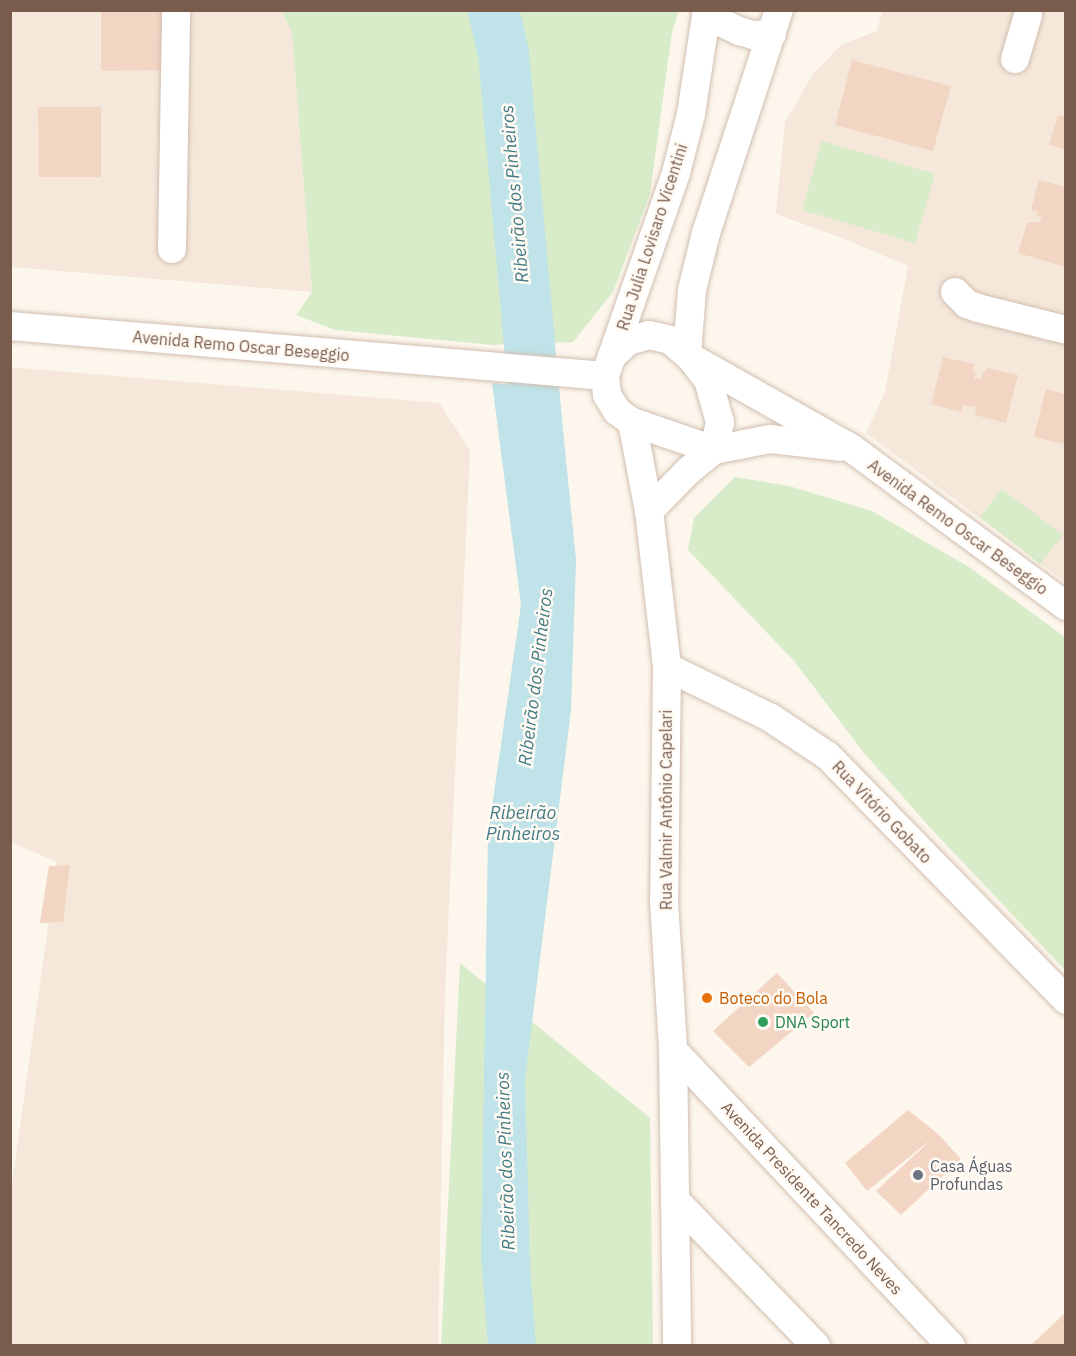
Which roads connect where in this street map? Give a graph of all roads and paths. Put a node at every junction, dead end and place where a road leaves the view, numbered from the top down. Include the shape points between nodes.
1 (176, 10) edge
2 (707, 13) edge
3 (1028, 15) dead end
4 (776, 22) edge
5 (1015, 59) dead end
6 (172, 249) dead end
7 (955, 292) dead end
8 (10, 326) edge
9 (1065, 330) edge
10 (688, 356) junction
11 (609, 366) junction
12 (632, 422) junction
13 (851, 448) junction
14 (714, 450) junction
15 (649, 511) junction
16 (1065, 606) edge
17 (667, 667) junction
18 (1065, 1000) edge
19 (673, 1050) junction
20 (675, 1200) junction
21 (677, 1346) edge
22 (816, 1346) edge
23 (951, 1346) edge

1 - 6 street
2 - 4 street via 739,32 753,35
2 - 11 street, Rua Julia Lovisaro Vicentini via 691,114 676,174
3 - 5 street
4 - 10 street via 706,233 692,290
7 - 9 street via 978,308
8 - 11 street, Avenida Remo Oscar Beseggio via 564,372
10 - 11 street, Avenida Remo Oscar Beseggio via 670,340 649,335 628,341
10 - 13 street, Avenida Remo Oscar Beseggio
10 - 14 street via 708,380 720,422
11 - 12 street via 607,394 617,411
12 - 14 street
12 - 15 street, Rua Valmir Antônio Capelari
13 - 14 street, Avenida Remo Oscar Beseggio via 770,439
13 - 16 street, Avenida Remo Oscar Beseggio
14 - 15 street, Avenida Remo Oscar Beseggio
15 - 17 street, Rua Valmir Antônio Capelari
17 - 18 street, Rua Vitório Gobato via 771,718 828,756
17 - 19 street, Rua Valmir Antônio Capelari via 664,901
19 - 20 street, Rua Valmir Antônio Capelari
19 - 23 street, Avenida Presidente Tancredo Neves
20 - 21 street, Rua Valmir Antônio Capelari
20 - 22 street

